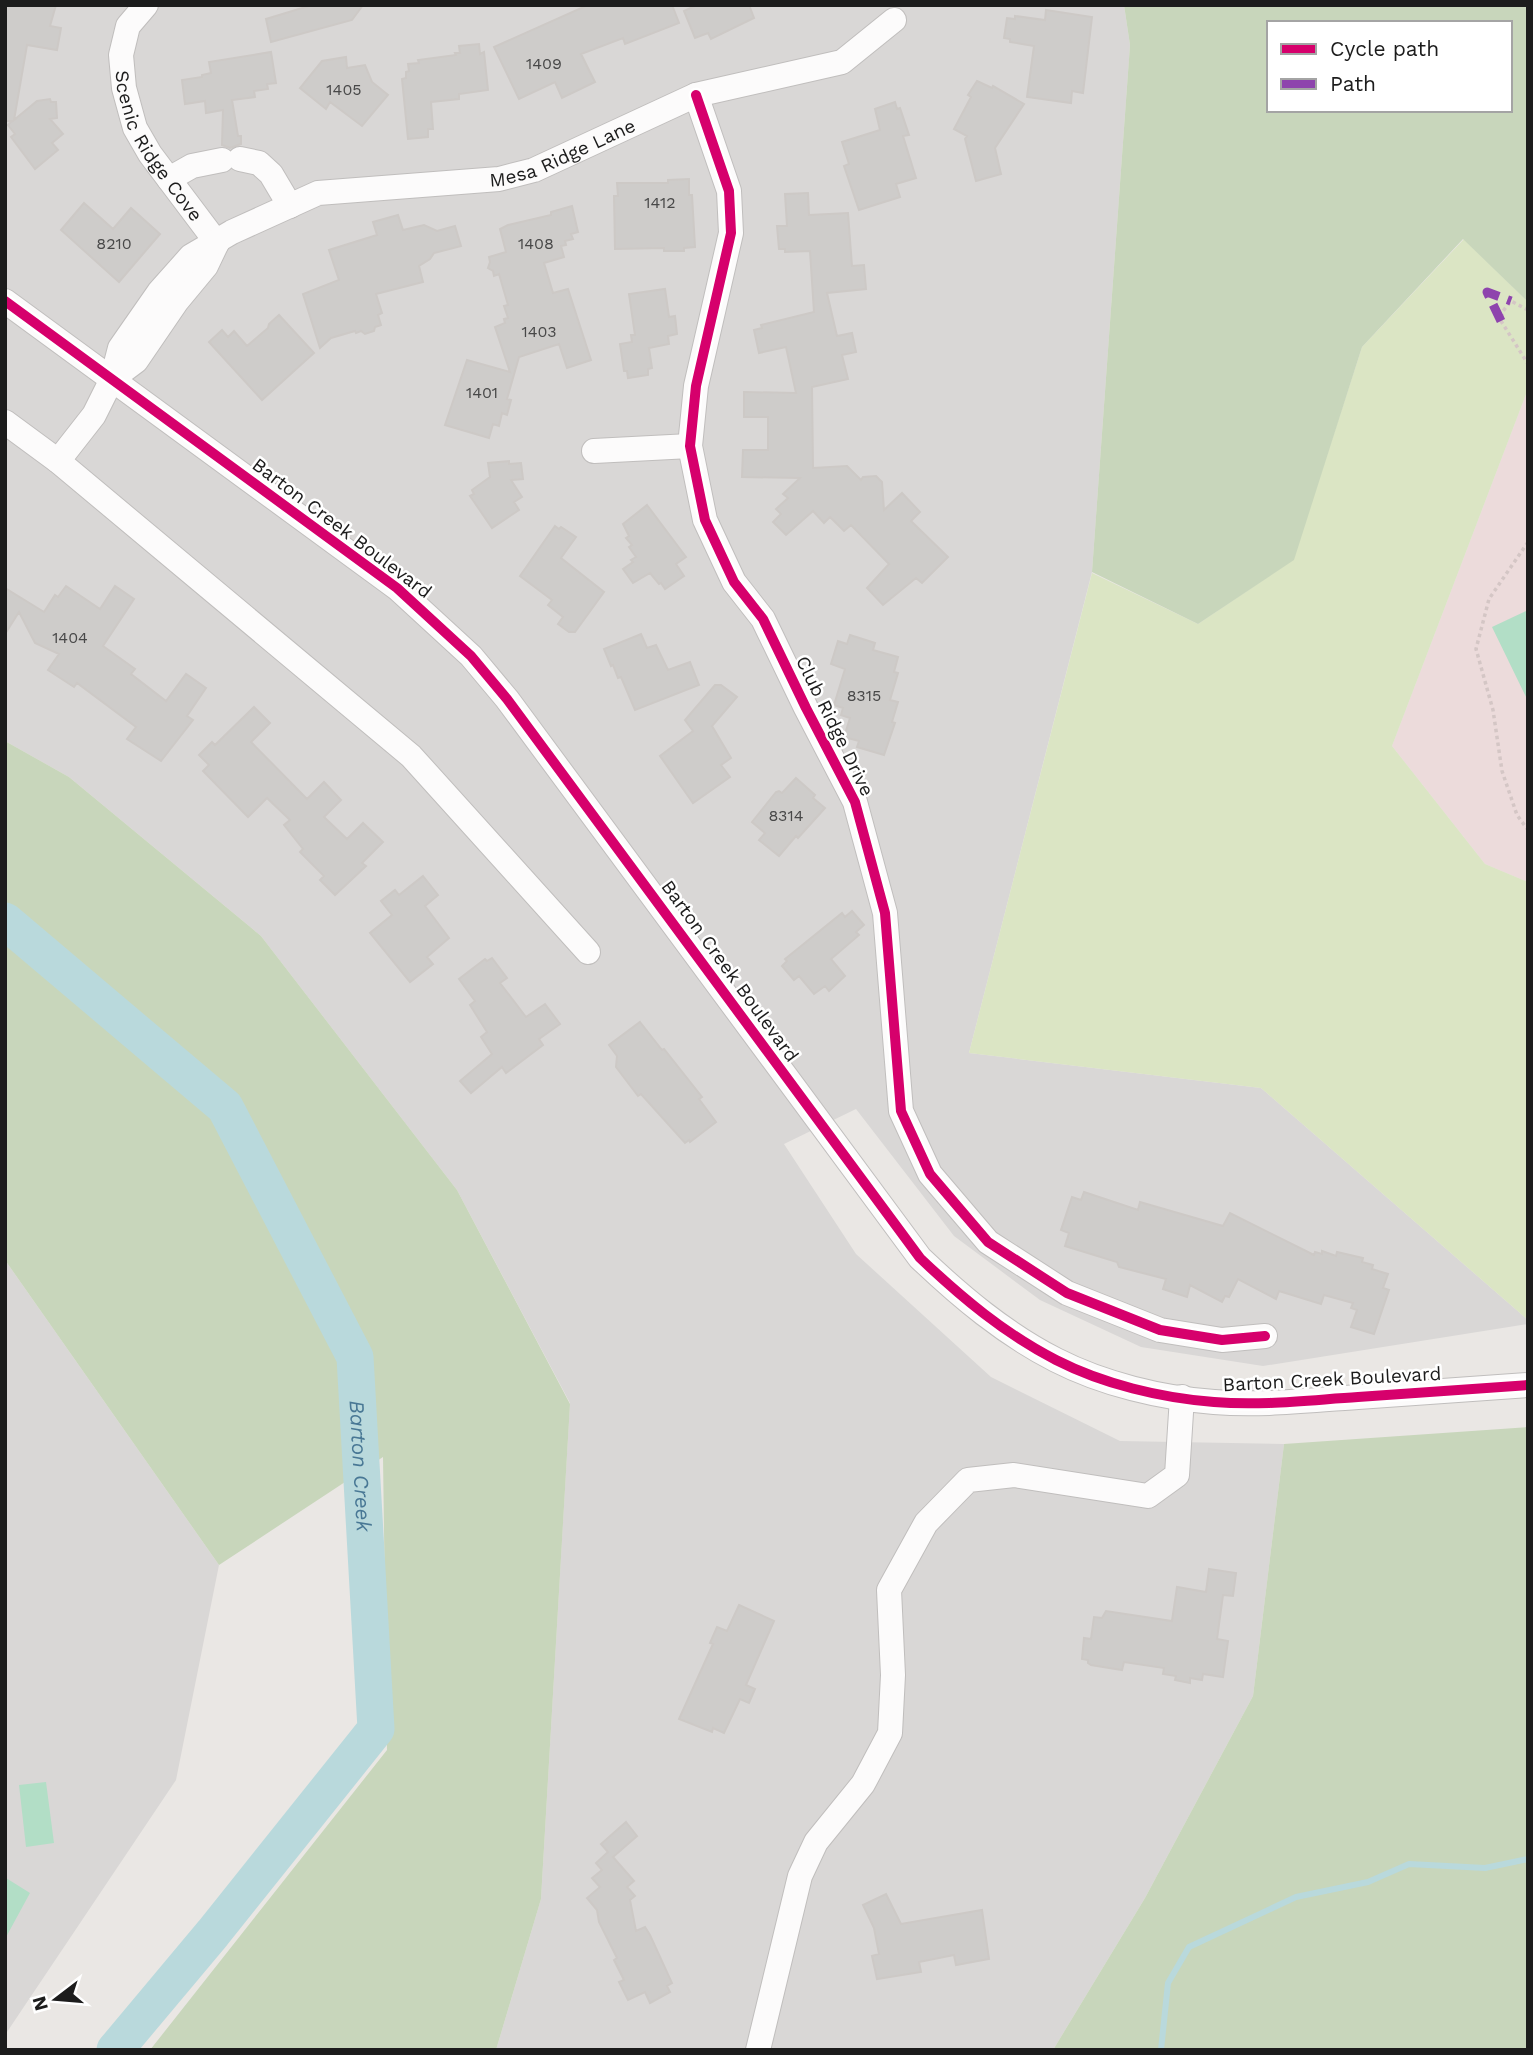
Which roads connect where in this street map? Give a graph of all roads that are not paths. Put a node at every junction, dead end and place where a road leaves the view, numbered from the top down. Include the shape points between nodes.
1 (146, 5) edge
2 (894, 20) dead end
3 (696, 95) junction
4 (169, 179) junction
5 (290, 206) junction
6 (217, 243) junction
7 (5, 301) edge
8 (112, 379) junction
9 (5, 422) edge
10 (690, 446) junction
11 (594, 451) dead end
12 (58, 461) junction
13 (587, 952) dead end
14 (1265, 1336) dead end
15 (1528, 1385) edge
16 (1182, 1397) junction
17 (758, 2050) edge

1 - 4 street, Scenic Ridge Cove via 128,26 121,55 124,88 135,128
2 - 3 street, Mesa Ridge Lane via 842,62
3 - 5 street, Mesa Ridge Lane via 534,170 499,179 318,193
3 - 10 street, Club Ridge Drive via 729,191 731,233 696,386
4 - 5 street via 206,161 259,163
4 - 6 street, Scenic Ridge Cove
5 - 6 street, Mesa Ridge Lane
6 - 8 street, Mesa Ridge Lane via 136,361
7 - 8 street, Barton Creek Boulevard
8 - 12 street, Mesa Ridge Lane via 94,415
8 - 16 street, Barton Creek Boulevard via 397,588 471,656 508,699 928,1266 981,1312 1056,1360 1137,1389
9 - 12 street
10 - 11 street
10 - 14 street, Club Ridge Drive via 705,520 734,582 763,619 855,802 885,913 901,1111 930,1174 988,1242 1067,1293 1160,1330 1222,1340
12 - 13 street via 411,756
15 - 16 street, Barton Creek Boulevard via 1265,1403
16 - 17 street via 1177,1475 1148,1496 1014,1475 968,1480 926,1523 889,1590 890,1732 863,1784 816,1842 800,1876

